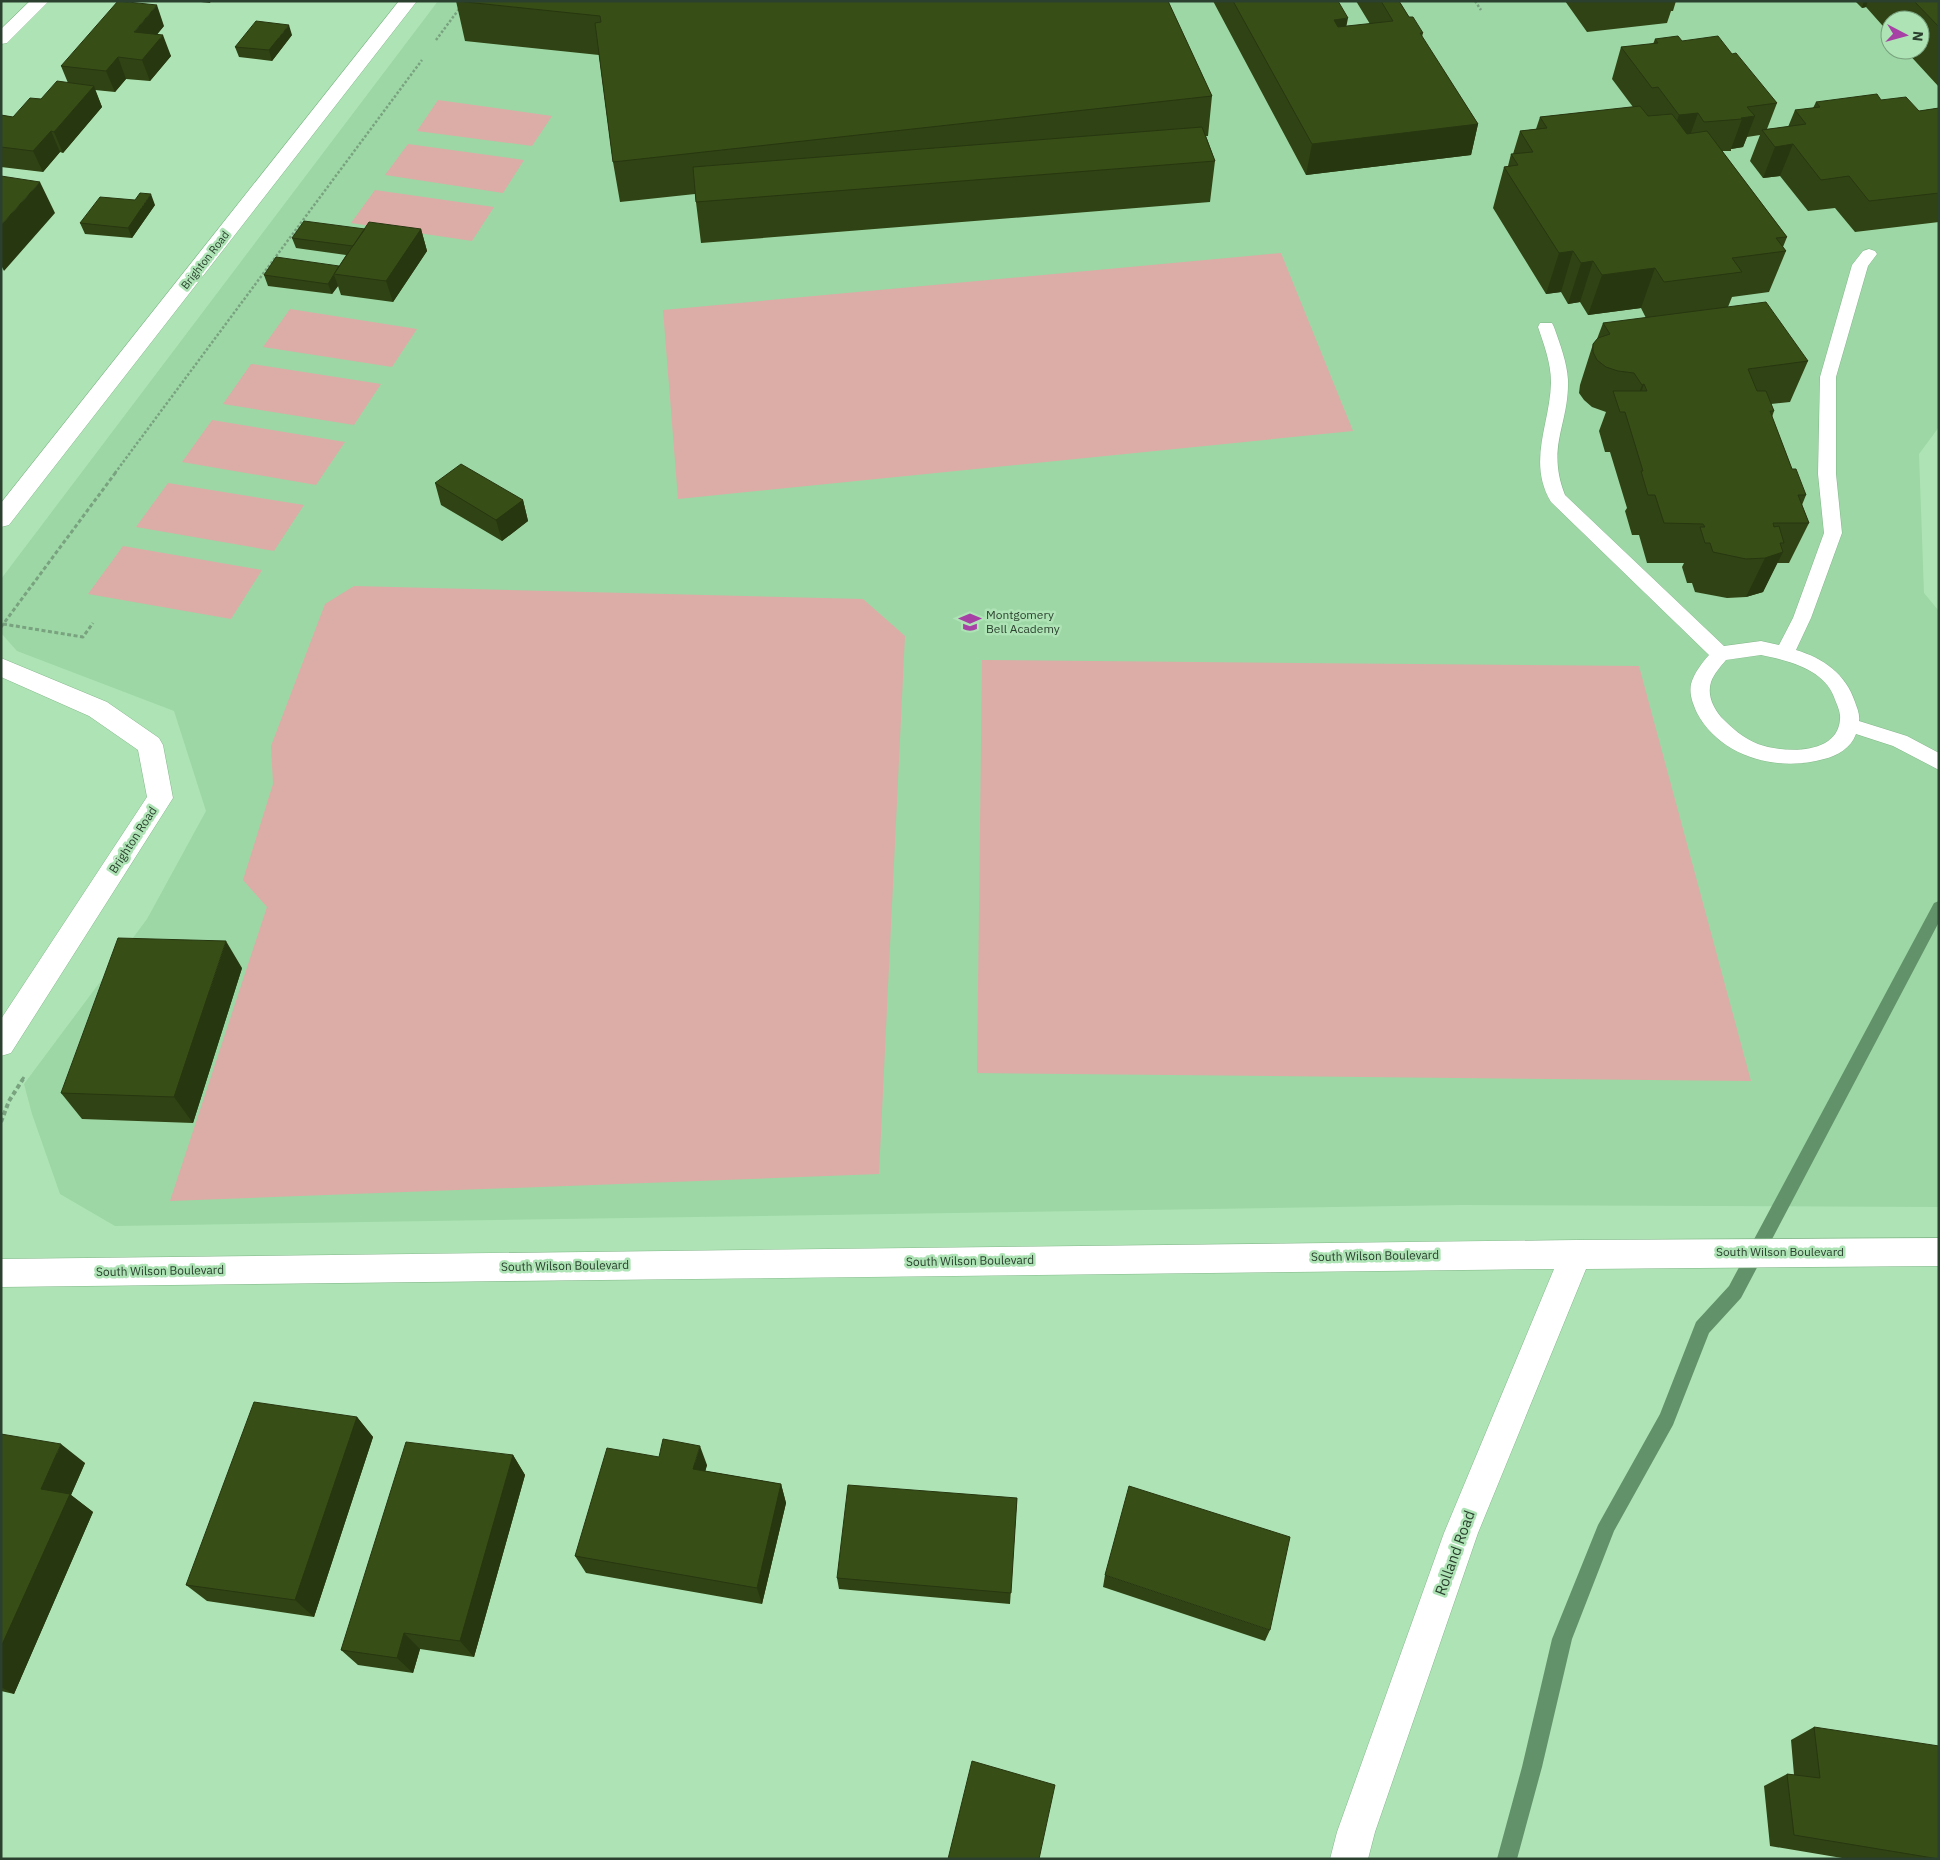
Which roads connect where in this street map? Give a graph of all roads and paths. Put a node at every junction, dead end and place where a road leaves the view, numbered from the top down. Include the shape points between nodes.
1 (40, 1) edge
2 (408, 1) edge
3 (465, 1) edge
4 (1475, 1) edge
5 (1481, 10) dead end
6 (1, 39) edge
7 (436, 40) dead end
8 (422, 60) dead end
9 (1869, 254) dead end
10 (1546, 327) dead end
11 (1, 519) edge
12 (93, 623) dead end
13 (2, 625) edge
14 (1785, 652) junction
15 (1720, 654) junction
16 (1, 667) edge
17 (1850, 724) junction
18 (1939, 762) edge
19 (1, 1044) edge
20 (1939, 1252) edge
21 (1576, 1254) junction
22 (1, 1272) edge
23 (1349, 1859) edge

1 - 6 street
2 - 11 street, Brighton Road
3 - 7 path
4 - 5 path
8 - 13 path
9 - 14 lane via 1860,265 1828,377 1827,474 1833,533 1802,618
10 - 15 lane via 1557,358 1560,387 1549,434 1546,467 1557,498
12 - 13 path via 83,637
14 - 15 lane via 1761,648
14 - 17 lane via 1828,674 1842,690 1849,707
15 - 17 lane via 1705,671 1699,687 1702,705 1713,723 1731,739 1754,751 1780,758 1805,758 1827,752 1842,740
16 - 19 street, Brighton Road via 98,709 150,745 160,798
17 - 18 lane via 1900,741
20 - 21 street, South Wilson Boulevard
21 - 22 street, South Wilson Boulevard
21 - 23 street, Rolland Road via 1461,1533

